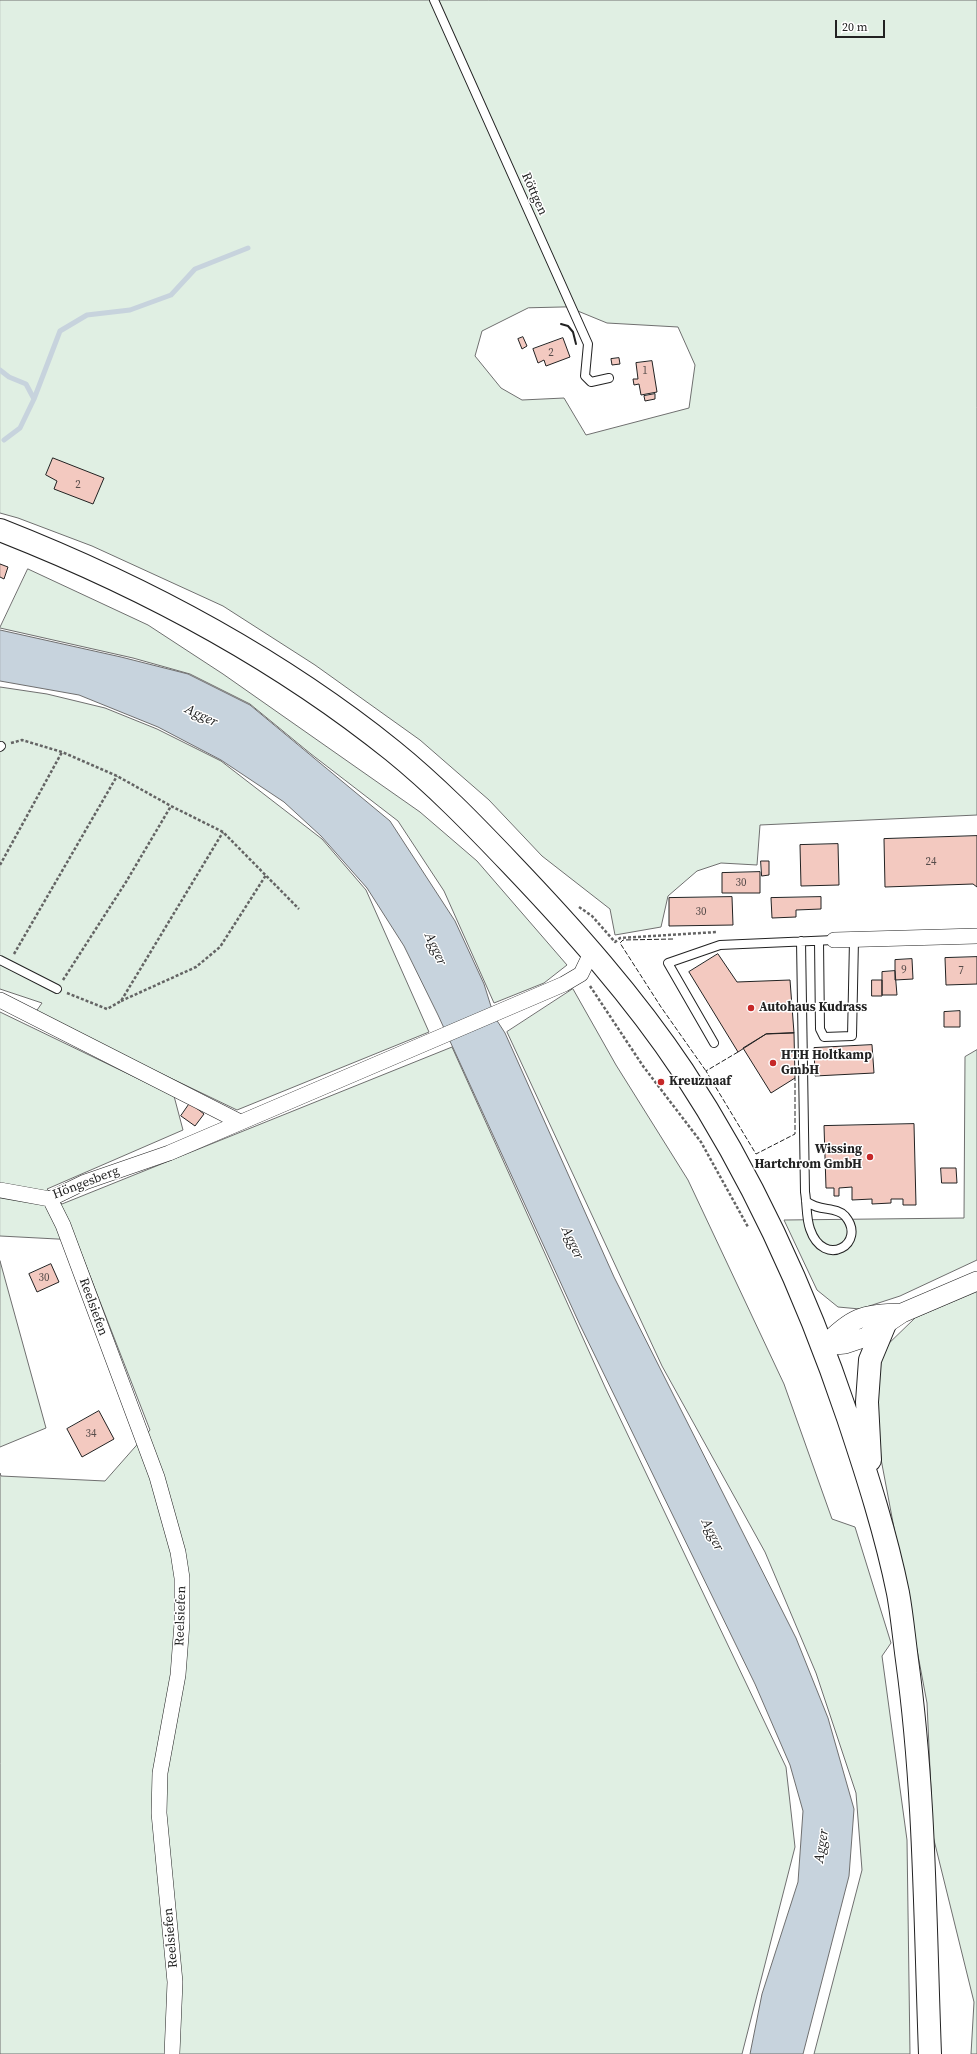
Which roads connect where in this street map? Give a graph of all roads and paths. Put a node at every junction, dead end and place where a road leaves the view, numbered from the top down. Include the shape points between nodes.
1 (434, 0) edge
2 (609, 378) dead end
3 (0, 530) edge
4 (0, 746) edge
5 (62, 752) junction
6 (117, 776) junction
7 (171, 806) junction
8 (223, 832) junction
9 (0, 865) edge
10 (266, 875) junction
11 (300, 909) dead end
12 (977, 936) edge
13 (834, 940) joint
14 (854, 940) junction
15 (819, 941) junction
16 (801, 942) junction
17 (592, 951) junction
18 (0, 960) edge
19 (8, 964) junction
20 (581, 974) junction
21 (58, 989) junction
22 (0, 1000) edge
23 (121, 1001) junction
24 (714, 1043) dead end
25 (240, 1122) junction
26 (0, 1190) edge
27 (50, 1199) junction
28 (806, 1201) junction
29 (748, 1228) dead end
30 (976, 1281) edge
31 (894, 1318) junction
32 (824, 1346) junction
33 (872, 1490) junction
34 (172, 2054) edge
35 (930, 2054) edge

1 - 2 lane, Röttgen via 588,344 585,376 591,382
3 - 17 main road via 52,550 165,603 316,694 394,752 464,814
4 - 5 path via 22,740
5 - 6 path
5 - 9 path
6 - 7 path
6 - 19 path
7 - 8 path
7 - 21 path
8 - 10 path
8 - 23 path
10 - 11 path
10 - 23 path via 220,947 196,967
12 - 14 street
13 - 14 street
13 - 15 lane
14 - 15 lane via 852,1036 824,1037 820,1029
15 - 16 lane
16 - 24 lane via 720,945 668,963
16 - 28 lane
17 - 20 street
17 - 32 main road via 683,1071 743,1170 780,1245
18 - 19 lane
19 - 21 lane
20 - 25 street, Höngesberg via 548,991
20 - 29 path via 643,1066 701,1142
21 - 23 path via 107,1010
22 - 25 street
25 - 27 street, Höngesberg via 169,1153 85,1182
26 - 27 street, Höngesberg
27 - 34 street, Reelsiefen via 63,1225 157,1478 178,1552 182,1578 178,1675 160,1772 159,1813 175,1982
28 - 28 lane via 809,1227 814,1238 822,1248 841,1250 848,1244 851,1235 850,1224 845,1216 837,1210 822,1209
30 - 31 street
31 - 32 street via 866,1337 845,1344
31 - 33 main road via 870,1360 867,1395
32 - 33 main road
33 - 35 main road via 898,1593 916,1722

